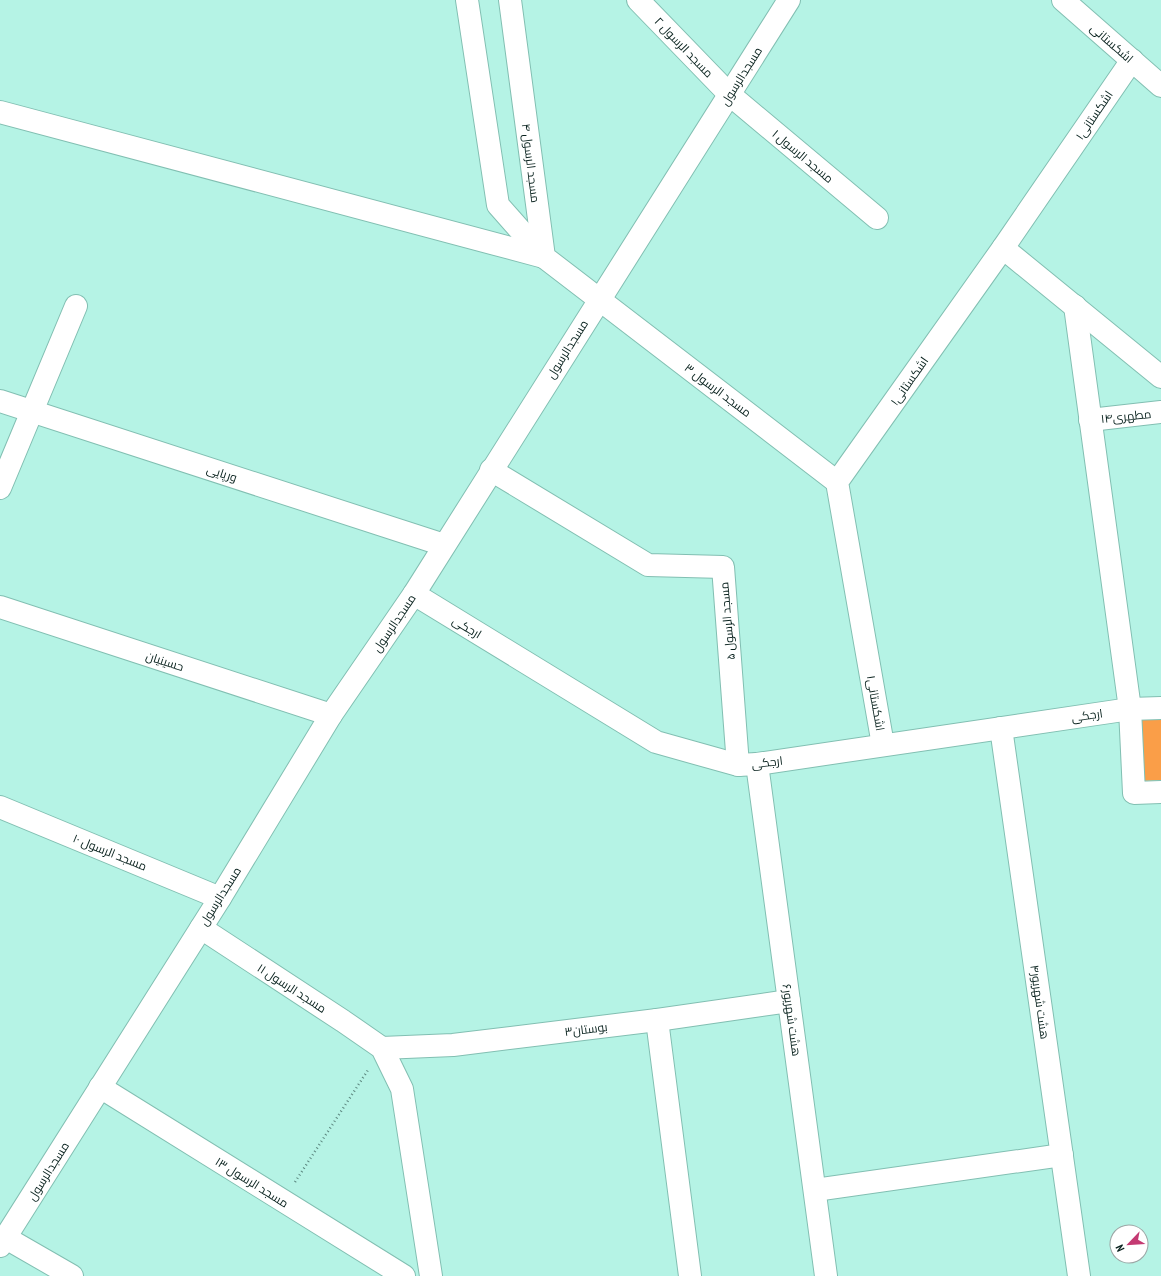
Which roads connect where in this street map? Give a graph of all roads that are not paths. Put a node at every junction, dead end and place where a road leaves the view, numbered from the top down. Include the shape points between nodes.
1 (467, 0) edge
2 (510, 0) edge
3 (638, 0) edge
4 (789, 0) edge
5 (1063, 0) edge
6 (1132, 60) junction
7 (1161, 86) edge
8 (729, 94) junction
9 (0, 112) edge
10 (876, 218) dead end
11 (1004, 248) junction
12 (544, 257) junction
13 (599, 299) junction
14 (76, 306) dead end
15 (1075, 306) junction
16 (1161, 377) edge
17 (0, 401) edge
18 (33, 412) junction
19 (1161, 412) edge
20 (1090, 420) junction
21 (491, 470) junction
22 (837, 482) junction
23 (0, 488) edge
24 (444, 545) junction
25 (414, 594) junction
26 (0, 607) edge
27 (1161, 708) edge
28 (1130, 709) junction
29 (331, 715) junction
30 (1001, 728) junction
31 (883, 745) junction
32 (748, 764) junction
33 (1161, 792) edge
34 (0, 807) edge
35 (220, 898) junction
36 (201, 928) junction
37 (789, 1001) junction
38 (657, 1020) junction
39 (382, 1048) junction
40 (100, 1087) junction
41 (1062, 1155) junction
42 (814, 1190) junction
43 (3, 1242) edge
44 (393, 1273) edge
45 (72, 1276) edge
46 (431, 1276) edge
47 (690, 1276) edge
48 (826, 1276) edge
49 (1079, 1276) edge

1 - 12 street via 498,205
2 - 12 street, مسجد الرسول ۴
3 - 8 street, مسجد الرسول ۲
4 - 8 street, مسجدالرسول
5 - 6 street, اشکستانی
6 - 7 street, اشکستانی
6 - 11 street, اشکستانی۱
8 - 10 street, مسجد الرسول ۱
8 - 13 street, مسجدالرسول
9 - 12 street
11 - 15 street
11 - 22 street, اشکستانی۱
12 - 13 street
13 - 21 street, مسجدالرسول
13 - 22 street, مسجد الرسول ۳
14 - 18 street
15 - 16 street
15 - 20 street
17 - 18 street, ورپایی
18 - 23 street
18 - 24 street, ورپایی
19 - 20 street, مطهری۱۴
20 - 28 street
21 - 24 street, مسجدالرسول
21 - 32 street, مسجد الرسول ۵ via 648,565 723,568
22 - 31 street, اشکستانی۱
24 - 25 street, مسجدالرسول
25 - 29 street, مسجدالرسول
25 - 32 street, ارجکی via 656,742
26 - 29 street, حسینیان
27 - 28 street, ارجکی
28 - 30 street, ارجکی
28 - 33 street via 1134,793
29 - 35 street, مسجدالرسول
30 - 31 street, ارجکی
30 - 41 street, هشت شهریور۴
31 - 32 street, ارجکی
32 - 37 street, هشت شهریور۶
34 - 35 street, مسجد الرسول ۱۰
35 - 36 street, مسجدالرسول
36 - 39 street, مسجد الرسول ۱۱
36 - 40 street, مسجدالرسول
37 - 38 street, بوستان۳
37 - 42 street, هشت شهریور۶
38 - 39 street, بوستان۳ via 453,1045
38 - 47 street
39 - 46 street via 402,1088
40 - 43 street, مسجدالرسول
40 - 44 street, مسجد الرسول ۱۳
41 - 42 street
41 - 49 street, هشت شهریور۴
42 - 48 street, هشت شهریور۶
43 - 45 street

